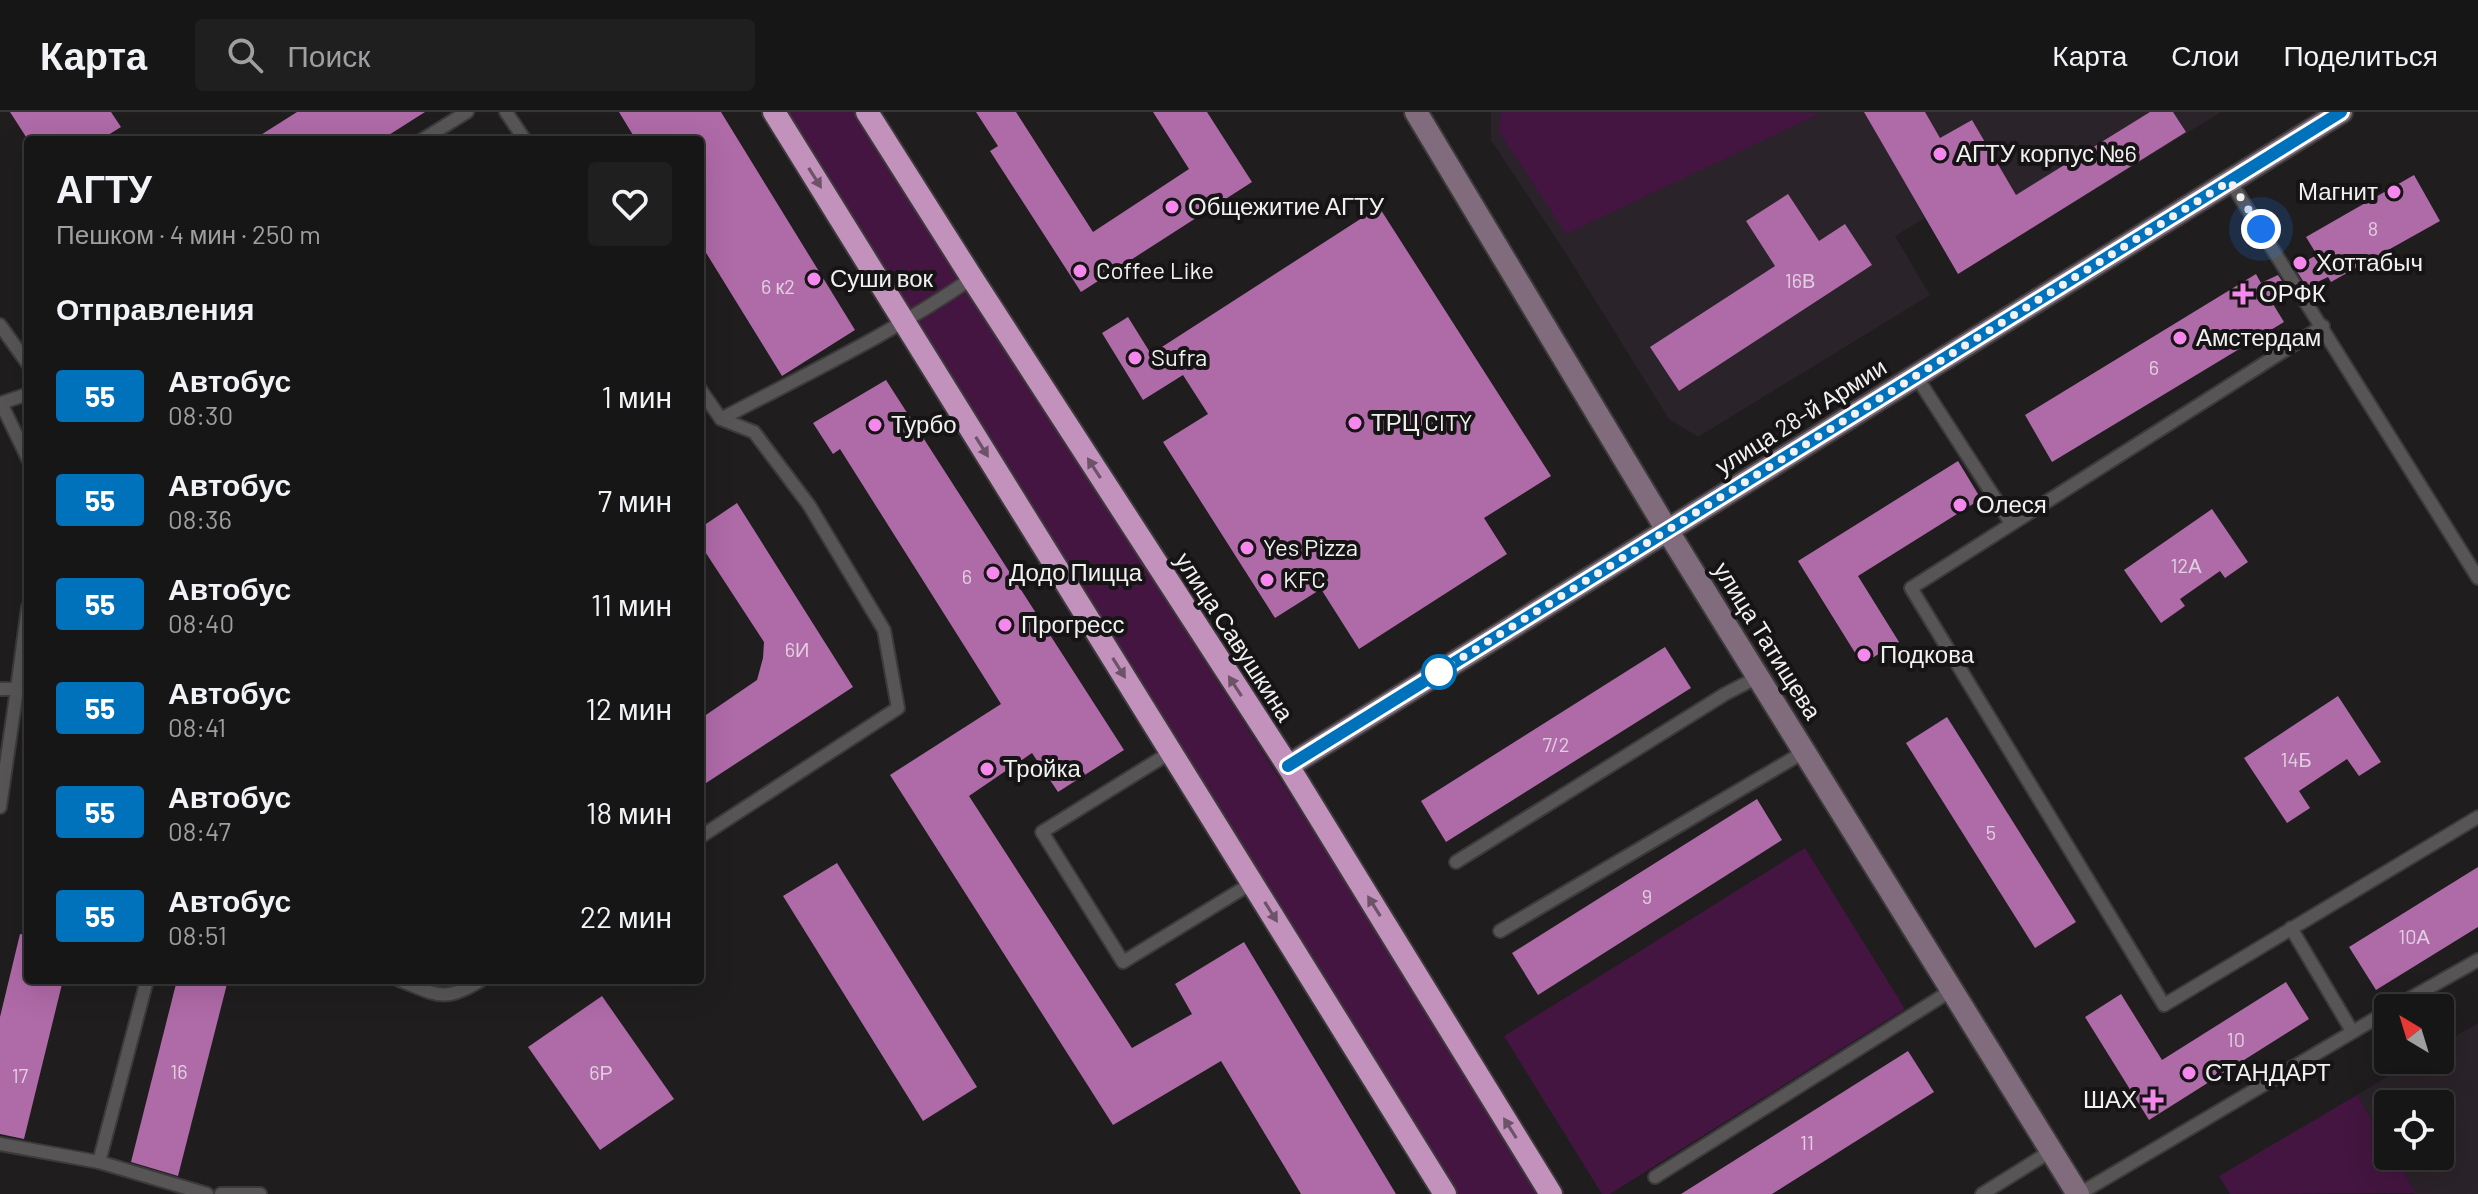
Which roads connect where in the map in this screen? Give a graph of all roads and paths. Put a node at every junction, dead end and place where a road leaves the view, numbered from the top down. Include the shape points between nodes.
1 (467, 112) edge
2 (506, 112) edge
3 (774, 112) edge
4 (867, 112) edge
5 (1416, 112) edge
6 (2341, 112) edge
7 (428, 136) edge
8 (522, 136) edge
9 (2230, 181) junction
10 (972, 278) junction
11 (904, 321) junction
12 (0, 325) edge
13 (2323, 326) junction
14 (24, 358) edge
15 (1916, 376) junction
16 (24, 395) edge
17 (704, 395) edge
18 (721, 419) junction
19 (24, 451) edge
20 (2011, 523) junction
21 (1667, 530) junction
22 (2478, 578) edge
23 (24, 637) edge
24 (1758, 677) junction
25 (0, 689) edge
26 (17, 689) junction
27 (1171, 752) junction
28 (1804, 752) junction
29 (1288, 766) junction
30 (0, 807) edge
31 (2478, 817) edge
32 (704, 834) edge
33 (1456, 862) dead end
34 (1252, 883) junction
35 (2291, 928) junction
36 (1500, 931) dead end
37 (2478, 960) edge
38 (146, 984) edge
39 (408, 984) edge
40 (475, 984) edge
41 (1952, 990) junction
42 (2418, 994) edge
43 (2374, 1019) edge
44 (2352, 1031) junction
45 (0, 1144) edge
46 (2051, 1151) junction
47 (99, 1162) junction
48 (1655, 1177) dead end
49 (207, 1194) edge
50 (221, 1194) edge
51 (260, 1194) edge
52 (1445, 1194) edge
53 (1551, 1194) edge
54 (1982, 1194) edge
55 (2078, 1194) edge

1 - 7 lane
2 - 8 lane
3 -> 11 highway
4 - 10 highway, улица Савушкина
5 - 21 main road, улица Татищева
6 - 9 main road, улица 28-й Армии
9 - 13 lane
9 - 15 main road, улица 28-й Армии
10 - 11 lane
29 -> 10 highway, улица Савушкина
11 - 18 lane
11 -> 27 highway
12 - 14 lane
13 - 20 lane
13 - 22 lane
15 - 20 lane
15 - 21 main road, улица 28-й Армии
16 - 19 lane via 1,403
17 - 18 lane
18 - 32 lane via 754,432 809,505 884,630 898,708
20 - 35 lane via 1911,588 2164,1005
21 - 24 main road, улица Татищева
21 - 29 main road, улица 28-й Армии
23 - 26 lane
24 - 28 main road, улица Татищева
24 - 33 lane
25 - 26 lane
26 - 30 lane
27 - 34 highway
27 - 34 lane via 1042,832 1123,962
28 - 36 lane
28 - 41 main road, улица Татищева
53 -> 29 highway, улица Савушкина
31 - 35 lane
34 -> 52 highway
35 - 44 lane
37 - 42 lane
38 - 47 lane
39 - 40 lane via 439,997
41 - 46 main road, улица Татищева
41 - 48 lane
43 - 44 lane
44 - 55 lane
45 - 47 lane
46 - 54 lane
46 - 55 main road, улица Татищева
47 - 49 lane
50 - 51 lane

